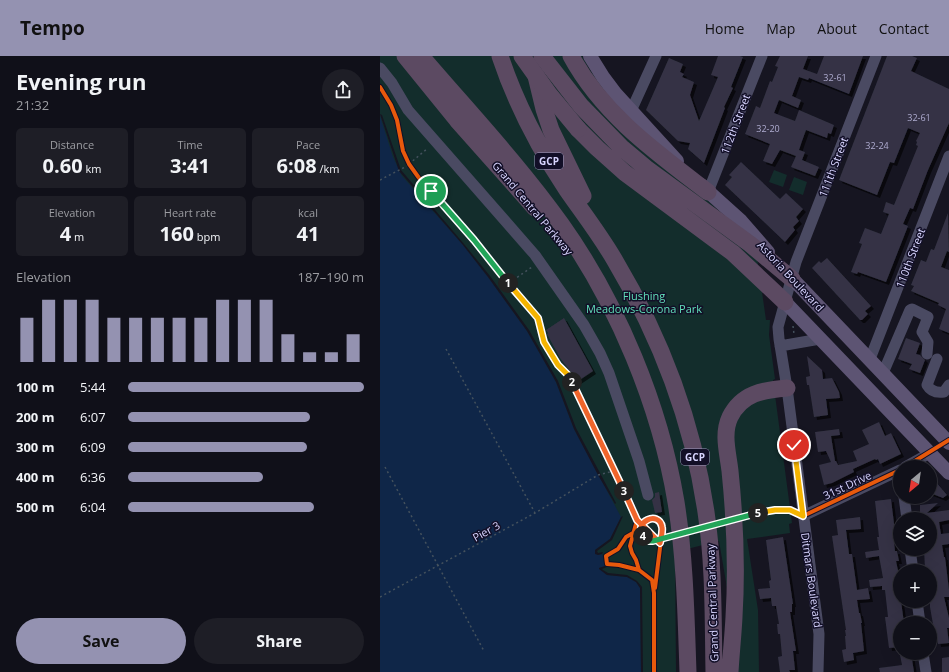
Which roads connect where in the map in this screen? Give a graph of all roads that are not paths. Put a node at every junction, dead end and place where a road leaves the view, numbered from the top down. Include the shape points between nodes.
1 (395, 56) edge
2 (405, 56) edge
3 (421, 56) edge
4 (500, 56) edge
5 (522, 56) edge
6 (533, 56) edge
7 (571, 56) edge
8 (590, 56) edge
9 (656, 56) edge
10 (762, 56) edge
11 (876, 56) edge
12 (546, 62) edge
13 (380, 68) edge
14 (631, 111) junction
15 (466, 130) junction
16 (949, 156) edge
17 (708, 192) junction
18 (613, 257) junction
19 (792, 279) junction
20 (785, 302) junction
21 (904, 324) junction
22 (922, 332) junction
23 (820, 339) junction
24 (780, 346) junction
25 (870, 359) junction
26 (883, 373) junction
27 (640, 374) junction
28 (949, 385) edge
29 (787, 388) junction
30 (948, 442) edge
31 (930, 453) junction
32 (918, 460) edge
33 (893, 473) edge
34 (949, 473) edge
35 (648, 495) dead end
36 (803, 516) junction
37 (924, 660) edge
38 (688, 672) edge
39 (714, 672) edge
40 (730, 672) edge
41 (818, 672) edge
42 (926, 672) edge

1 - 15 highway
2 - 15 highway, Grand Central Parkway / GCP
3 - 27 highway, Grand Central Parkway / GCP via 565,229 605,298
4 - 18 highway, Grand Central Parkway / GCP via 516,100 536,139
5 - 20 highway, bridge via 549,94 597,148 625,173 733,253
6 - 18 highway via 551,130
7 - 17 highway via 588,84 621,121 644,143
8 - 14 main road, Astoria Boulevard via 603,77
9 - 14 street
10 - 17 street, 112th Street
11 - 19 street, 111th Street via 796,262
12 - 19 highway via 591,118 621,147 750,244
13 - 35 street via 408,110 540,261 578,315 606,365
14 - 17 main road, Astoria Boulevard
15 - 27 highway, Grand Central Parkway / GCP via 539,213 591,281
16 - 25 street, 110th Street
17 - 19 main road, Astoria Boulevard via 750,231
18 - 39 highway, Grand Central Parkway / GCP via 643,312 668,369 683,412 698,469 710,549
19 - 20 street, Ditmars Boulevard
19 - 25 main road, Astoria Boulevard
20 - 23 main road, Astoria Boulevard
20 - 24 street, Ditmars Boulevard via 779,321
21 - 22 street
21 - 22 street via 912,309 928,317
21 - 26 street
22 - 28 street via 932,357 927,385 929,389 938,393 944,392
23 - 24 street
23 - 31 main road, Astoria Boulevard
24 - 29 street, Ditmars Boulevard
25 - 26 main road, Astoria Boulevard
26 - 30 main road, Astoria Boulevard
27 - 38 highway, Grand Central Parkway / GCP via 655,416 676,501 683,559
29 - 36 street, Ditmars Boulevard
29 - 40 highway via 762,390 749,396 734,410 728,423 726,443 736,555
30 - 31 main road
31 - 32 street
31 - 34 main road, Astoria Boulevard
33 - 36 street, 31st Drive
36 - 41 street, Ditmars Boulevard via 819,634
37 - 42 street

